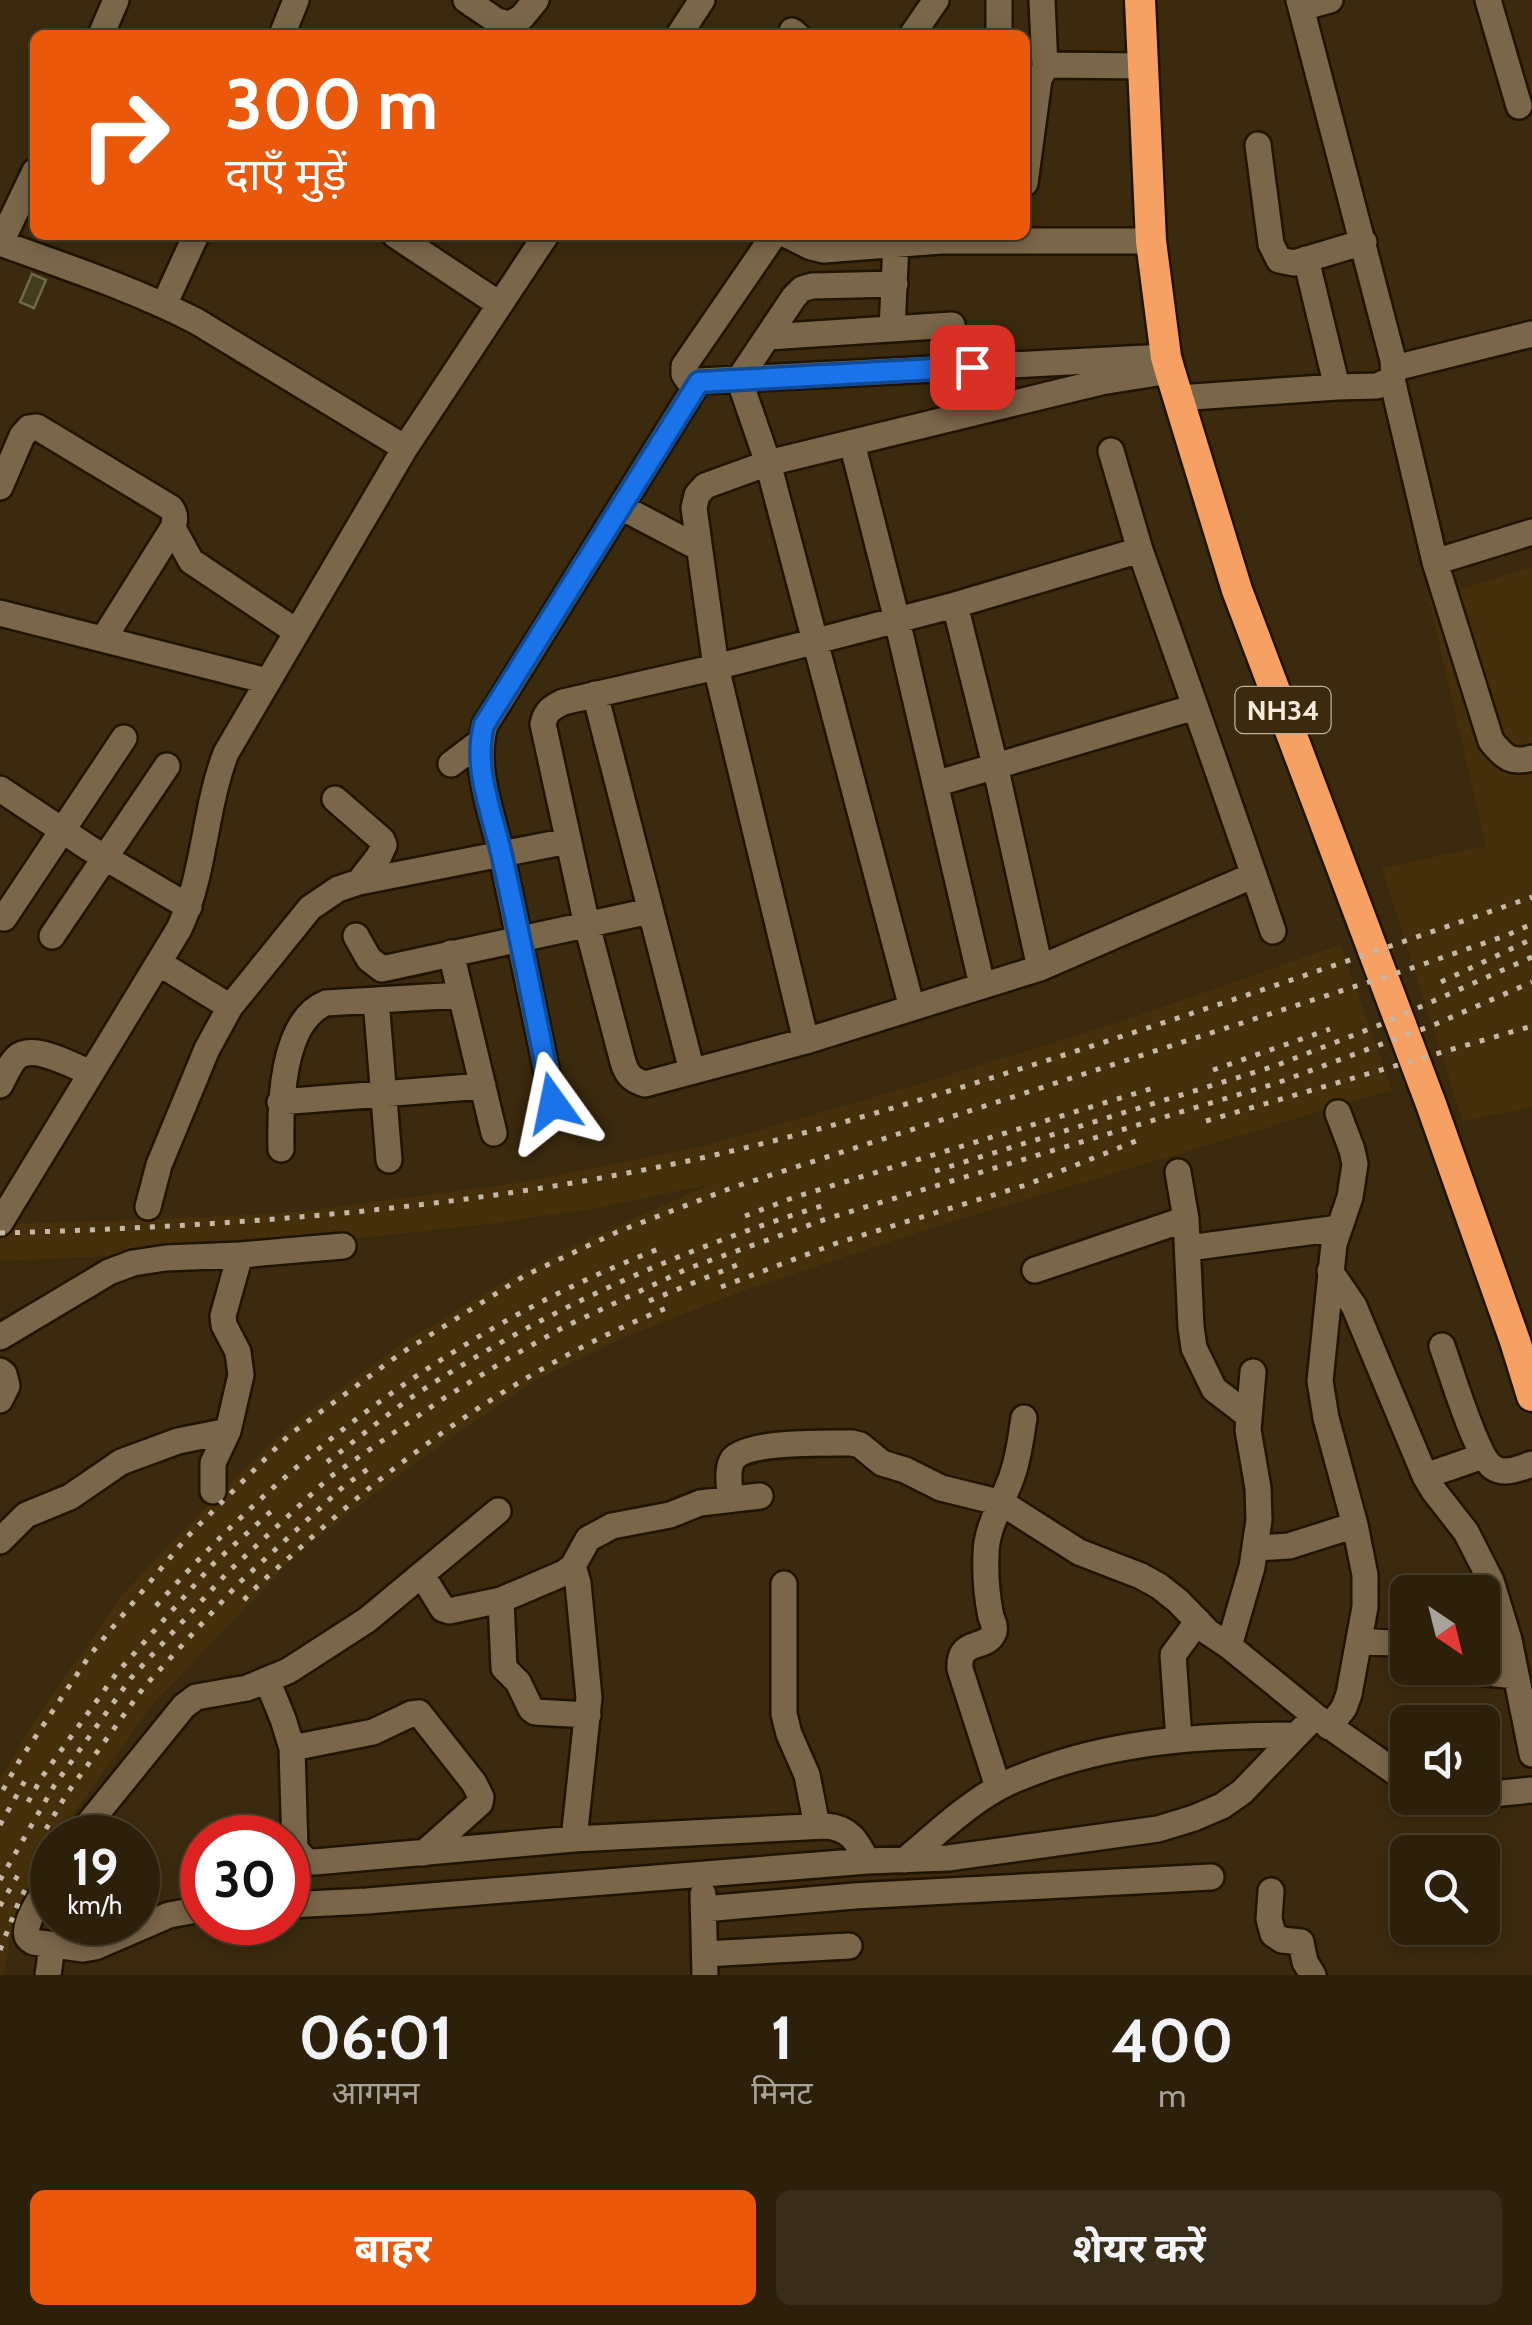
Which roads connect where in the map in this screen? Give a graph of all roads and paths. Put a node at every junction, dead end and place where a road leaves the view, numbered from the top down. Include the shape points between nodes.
1 (116, 0) edge
2 (296, 0) edge
3 (466, 0) edge
4 (536, 0) edge
5 (702, 0) edge
6 (936, 0) edge
7 (999, 0) edge
8 (1042, 0) edge
9 (1140, 0) edge
10 (1330, 0) edge
11 (1488, 0) edge
12 (1301, 4) edge
13 (102, 30) edge
14 (284, 30) edge
15 (682, 30) edge
16 (915, 30) edge
17 (999, 30) edge
18 (1144, 66) junction
19 (1045, 68) junction
20 (1521, 88) edge
21 (1030, 143) edge
22 (1258, 145) dead end
23 (30, 181) edge
24 (194, 240) edge
25 (402, 240) edge
26 (543, 240) edge
27 (771, 240) edge
28 (1151, 240) junction
29 (815, 241) edge
30 (1364, 242) junction
31 (0, 243) edge
32 (896, 244) junction
33 (1306, 260) junction
34 (895, 284) junction
35 (498, 304) junction
36 (164, 305) junction
37 (952, 326) dead end
38 (892, 330) junction
39 (1532, 334) edge
40 (768, 338) junction
41 (1393, 373) junction
42 (1171, 375) junction
43 (739, 379) junction
44 (699, 382) junction
45 (1338, 387) junction
46 (852, 443) junction
47 (405, 448) junction
48 (1111, 451) dead end
49 (768, 463) junction
50 (0, 487) edge
51 (621, 506) junction
52 (174, 528) junction
53 (1532, 532) edge
54 (700, 548) junction
55 (1140, 550) junction
56 (1434, 562) junction
57 (955, 605) junction
58 (0, 612) edge
59 (897, 620) junction
60 (296, 632) junction
61 (104, 638) junction
62 (816, 641) junction
63 (716, 667) junction
64 (268, 681) junction
65 (506, 692) junction
66 (595, 694) junction
67 (1195, 707) junction
68 (545, 714) junction
69 (124, 738) dead end
70 (480, 742) junction
71 (1532, 758) edge
72 (451, 764) dead end
73 (996, 765) junction
74 (168, 766) dead end
75 (935, 784) junction
76 (0, 789) edge
77 (335, 799) dead end
78 (62, 830) junction
79 (568, 841) junction
80 (502, 856) junction
81 (106, 858) junction
82 (1254, 875) junction
83 (359, 882) junction
84 (189, 907) junction
85 (650, 911) junction
86 (4, 918) dead end
87 (587, 924) junction
88 (1272, 931) dead end
89 (52, 936) dead end
90 (356, 936) dead end
91 (519, 939) junction
92 (451, 953) junction
93 (160, 963) junction
94 (1040, 968) junction
95 (982, 985) junction
96 (461, 995) junction
97 (376, 1000) junction
98 (230, 1007) junction
99 (912, 1008) junction
100 (806, 1041) junction
101 (692, 1071) junction
102 (91, 1073) junction
103 (0, 1085) edge
104 (482, 1086) junction
105 (384, 1095) junction
106 (280, 1102) junction
107 (553, 1103) dead end
108 (1338, 1113) dead end
109 (494, 1134) dead end
110 (280, 1149) dead end
111 (389, 1160) dead end
112 (1178, 1172) dead end
113 (148, 1207) dead end
114 (1186, 1219) junction
115 (0, 1223) edge
116 (1339, 1228) junction
117 (343, 1246) dead end
118 (1188, 1248) junction
119 (240, 1255) junction
120 (1035, 1270) dead end
121 (1330, 1270) junction
122 (0, 1336) edge
123 (1442, 1346) dead end
124 (0, 1371) edge
125 (1253, 1372) dead end
126 (1532, 1396) edge
127 (0, 1400) edge
128 (1249, 1416) junction
129 (1024, 1418) dead end
130 (228, 1430) junction
131 (1483, 1456) junction
132 (1532, 1464) edge
133 (1425, 1476) junction
134 (213, 1491) dead end
135 (760, 1496) dead end
136 (730, 1499) junction
137 (1002, 1503) junction
138 (498, 1511) dead end
139 (1355, 1525) junction
140 (0, 1541) edge
141 (1256, 1548) junction
142 (573, 1566) junction
143 (422, 1575) junction
144 (784, 1584) dead end
145 (501, 1600) junction
146 (1198, 1621) junction
147 (1359, 1640) junction
148 (1390, 1643) edge
149 (1229, 1646) junction
150 (1500, 1674) edge
151 (1516, 1676) junction
152 (267, 1680) junction
153 (588, 1714) junction
154 (1322, 1722) junction
155 (1295, 1735) junction
156 (1180, 1740) junction
157 (292, 1748) junction
158 (1532, 1754) edge
159 (1390, 1769) edge
160 (998, 1788) junction
161 (1532, 1790) edge
162 (1500, 1793) edge
163 (96, 1815) edge
164 (816, 1826) junction
165 (574, 1840) junction
166 (424, 1853) junction
167 (906, 1860) junction
168 (866, 1861) junction
169 (316, 1862) junction
170 (703, 1874) junction
171 (1210, 1877) dead end
172 (310, 1883) edge
173 (1271, 1891) dead end
174 (310, 1903) edge
175 (704, 1908) junction
176 (180, 1914) edge
177 (47, 1945) edge
178 (52, 1946) junction
179 (850, 1946) dead end
180 (705, 1965) edge
181 (48, 1975) edge
182 (1313, 1975) edge

1 - 13 street
2 - 14 street
3 - 4 street via 510,24
5 - 15 street
6 - 16 street
7 - 17 street
8 - 19 street
9 - 18 highway, NH34
10 - 12 street
11 - 20 street
12 - 30 street
18 - 19 street
18 - 28 highway, NH34
19 - 21 street
22 - 33 street via 1274,253 1286,263
23 - 31 street
24 - 36 street
25 - 35 street
26 - 35 street
27 - 44 street via 684,366 688,380
28 - 32 street
28 - 42 highway, NH34
29 - 32 street via 834,250
30 - 33 street
30 - 41 street
31 - 36 street
32 - 34 street
33 - 45 street
34 - 38 street
34 - 40 street via 802,289
35 - 47 street
36 - 47 street
37 - 38 street
38 - 40 street
39 - 41 street
40 - 43 street
41 - 45 street via 1377,386
41 - 56 street
42 - 43 street
42 - 45 street
42 - 46 street via 1100,382
42 - 126 highway, NH34 via 1237,590 1431,1104
43 - 44 street
43 - 49 street
44 - 51 street
46 - 49 street
46 - 59 street
47 - 60 street
48 - 55 street
49 - 54 street via 697,495
49 - 62 street
50 - 52 street via 22,436 37,426 170,508
51 - 54 street
51 - 65 street
52 - 60 street via 191,560
52 - 61 street
53 - 56 street
54 - 63 street
55 - 57 street
55 - 67 street
56 - 71 street via 1490,741 1518,762
57 - 59 street
57 - 73 street
58 - 61 street
59 - 62 street
59 - 75 street
60 - 64 street
61 - 64 street
62 - 63 street
62 - 99 street
63 - 66 street
63 - 100 street
64 - 84 street via 216,780
65 - 68 street
65 - 70 street
66 - 68 street
66 - 85 street
67 - 73 street
67 - 82 street
68 - 79 street
69 - 78 street
70 - 72 street
70 - 80 street
73 - 75 street
73 - 94 street
74 - 81 street
75 - 95 street
76 - 78 street
77 - 83 street via 384,845
78 - 81 street
78 - 86 street
79 - 80 street
79 - 87 street
80 - 83 street
80 - 91 street
81 - 84 street
81 - 89 street
82 - 88 street
82 - 94 street
83 - 98 street via 310,908
84 - 93 street
85 - 87 street
85 - 101 street
87 - 91 street
87 - 101 street via 627,1074 646,1084
90 - 92 street via 382,969
91 - 92 street
91 - 107 street
92 - 96 street
93 - 98 street
93 - 102 street
94 - 95 street
95 - 99 street
96 - 97 street
96 - 104 street
97 - 105 street
97 - 106 street via 326,1003 308,1013 298,1028
98 - 113 street via 166,1148
99 - 100 street
100 - 101 street
102 - 103 street via 26,1052
102 - 115 street
104 - 105 street
104 - 109 street
105 - 106 street
105 - 111 street
106 - 110 street
108 - 116 street via 1355,1164
112 - 114 street
114 - 118 street
114 - 120 street
116 - 118 street
116 - 121 street
117 - 119 street
118 - 128 street via 1194,1348 1214,1389
119 - 122 street via 123,1266
119 - 130 street via 222,1316 241,1362
121 - 133 street via 1354,1306
121 - 139 street via 1320,1381
123 - 131 street
124 - 127 street via 7,1386
125 - 128 street
128 - 141 street via 1260,1505
129 - 137 street
130 - 134 street via 213,1463
130 - 140 street via 121,1462 70,1497 26,1515
131 - 132 street via 1508,1472
131 - 133 street
133 - 151 street via 1466,1532 1491,1582
135 - 136 street
136 - 137 street via 730,1466 740,1453 852,1443 941,1488
136 - 142 street via 602,1529
137 - 146 street via 1079,1552 1159,1586
137 - 160 street via 986,1546 993,1635 966,1649 960,1660
138 - 143 street
139 - 141 street via 1289,1546
139 - 147 street via 1366,1590
141 - 149 street
142 - 145 street
142 - 153 street
143 - 145 street via 448,1611
143 - 152 street via 367,1620
144 - 164 street via 784,1714 807,1775
145 - 153 street via 504,1668 531,1708
146 - 149 street
146 - 156 street via 1172,1655
147 - 148 street
147 - 154 street via 1344,1708
149 - 154 street
150 - 151 street
151 - 158 street
152 - 157 street
152 - 163 street via 184,1706
153 - 165 street
154 - 155 street
154 - 159 street
155 - 156 street
155 - 167 street via 1242,1792 1194,1818 1138,1832
156 - 160 street via 1075,1758
157 - 166 street via 373,1732 419,1714 481,1797
157 - 169 street via 295,1849
160 - 167 street
161 - 162 street
164 - 165 street
164 - 168 street via 849,1832
165 - 166 street
166 - 169 street
167 - 168 street
168 - 170 street
169 - 172 street
170 - 174 street
170 - 175 street
171 - 175 street
173 - 182 street via 1274,1934 1301,1942
175 - 180 street
176 - 178 street via 95,1947
177 - 178 street
178 - 181 street
179 - 180 street

